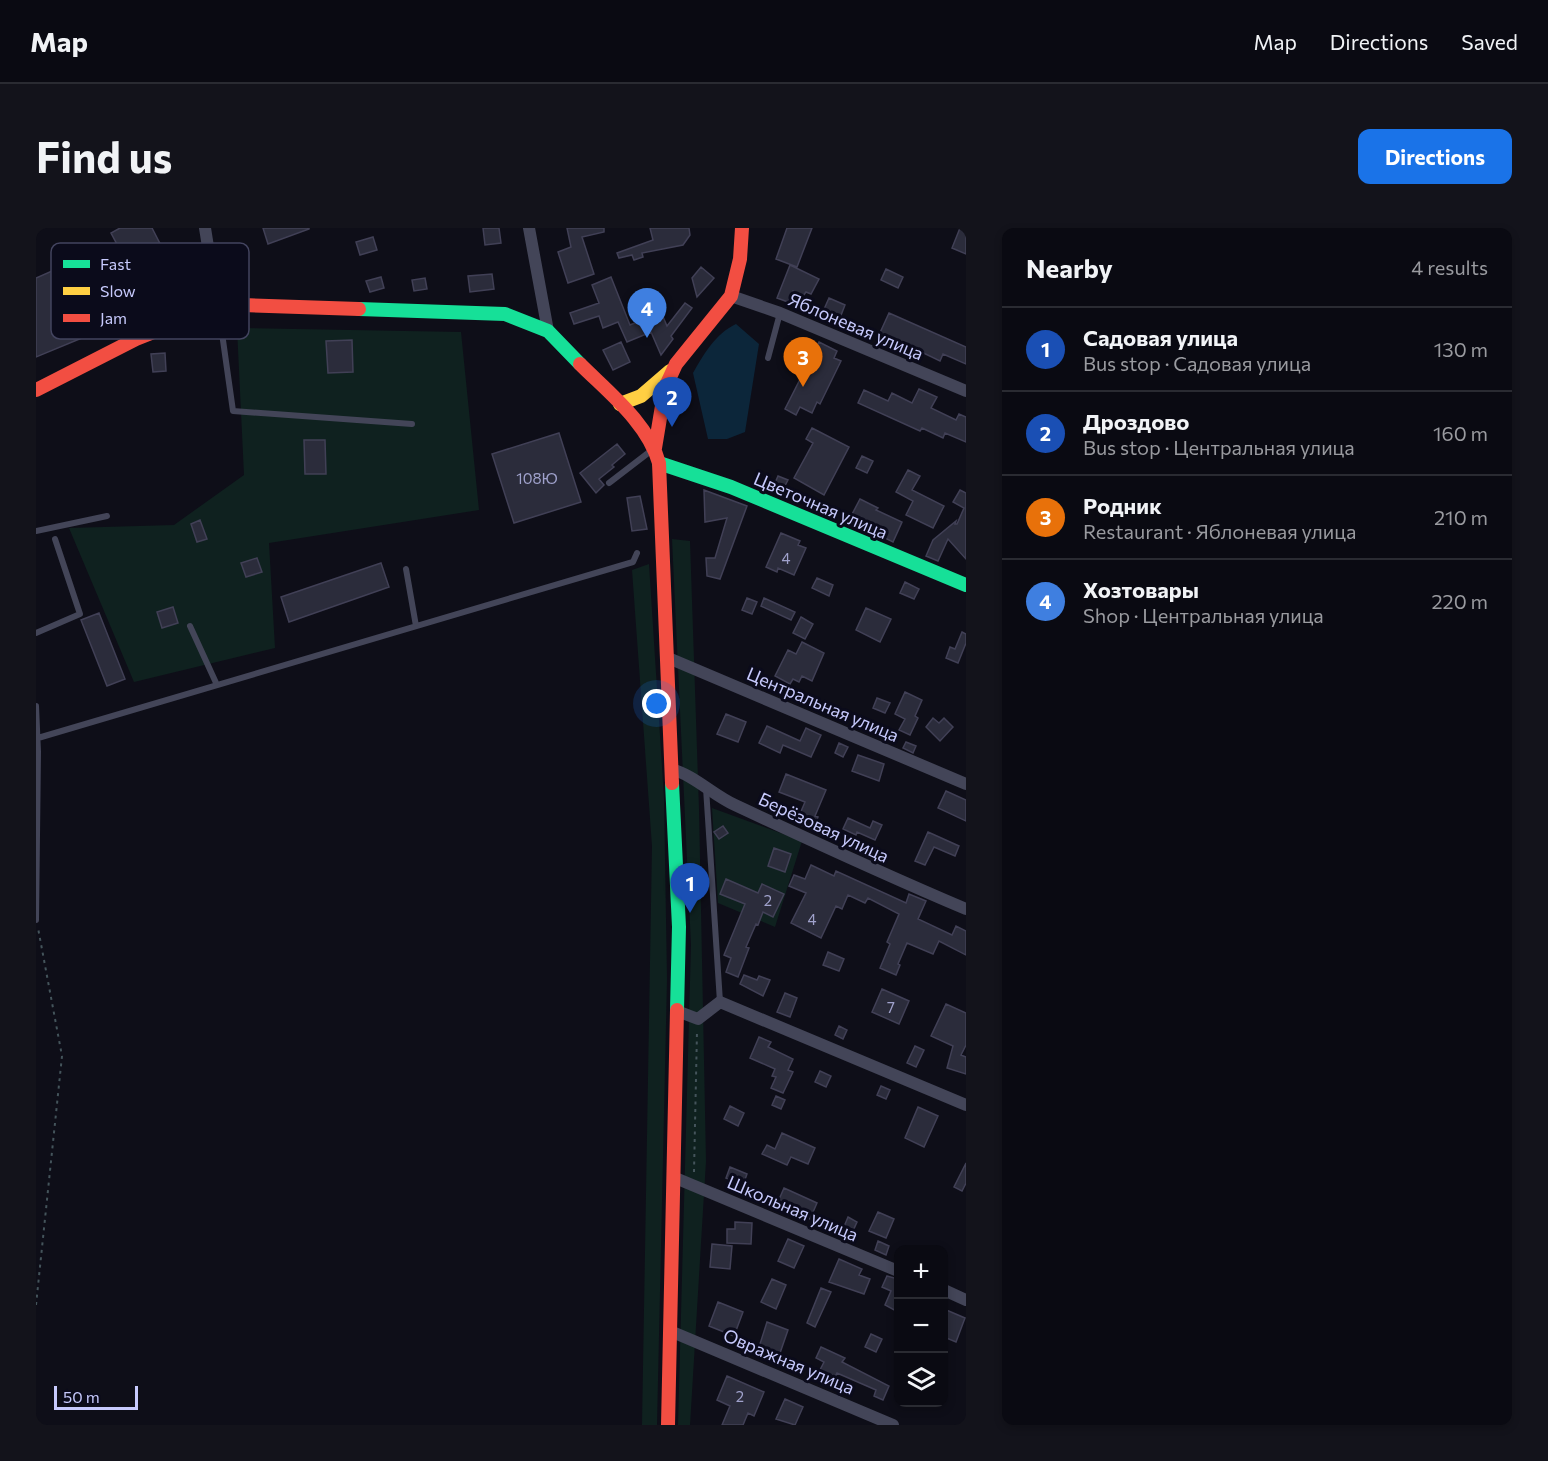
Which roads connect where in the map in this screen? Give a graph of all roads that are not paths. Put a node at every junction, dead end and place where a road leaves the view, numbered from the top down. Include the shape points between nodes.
1 (205, 228) edge
2 (530, 228) edge
3 (742, 228) edge
4 (207, 243) edge
5 (731, 296) junction
6 (249, 305) edge
7 (780, 313) junction
8 (548, 331) junction
9 (140, 339) edge
10 (222, 339) edge
11 (768, 358) dead end
12 (676, 364) junction
13 (36, 390) edge
14 (966, 391) edge
15 (620, 404) junction
16 (412, 424) dead end
17 (655, 448) junction
18 (659, 463) junction
19 (609, 483) dead end
20 (107, 516) dead end
21 (36, 531) edge
22 (55, 539) dead end
23 (637, 553) dead end
24 (406, 569) dead end
25 (966, 585) edge
26 (190, 626) dead end
27 (416, 626) junction
28 (36, 633) edge
29 (666, 657) junction
30 (217, 685) junction
31 (36, 706) edge
32 (36, 717) edge
33 (37, 733) edge
34 (671, 769) junction
35 (966, 784) edge
36 (706, 788) junction
37 (36, 908) edge
38 (966, 909) edge
39 (36, 920) edge
40 (720, 1002) junction
41 (677, 1011) junction
42 (966, 1105) edge
43 (673, 1177) junction
44 (894, 1270) edge
45 (948, 1292) edge
46 (966, 1300) edge
47 (670, 1331) junction
48 (668, 1425) edge
49 (893, 1425) edge

1 - 4 street
2 - 8 street
3 - 5 street
5 - 7 street, Яблоневая улица
5 - 12 street
6 - 8 street via 505,314
7 - 11 lane
7 - 14 street, Яблоневая улица
8 - 15 street
9 - 13 street
10 - 16 lane via 233,411
12 - 15 street via 645,395
12 - 17 street via 665,388
15 - 17 street
17 - 18 street
17 - 19 lane
18 - 25 street, Цветочная улица via 731,487
18 - 29 street
20 - 21 lane
22 - 28 lane via 80,614
23 - 27 lane via 633,562
24 - 27 lane
26 - 30 lane
27 - 30 lane
29 - 34 street
29 - 35 street, Центральная улица
30 - 33 lane
31 - 32 lane
32 - 33 lane
33 - 37 lane
34 - 36 street, Берёзовая улица
34 - 41 street via 679,927
36 - 38 street, Берёзовая улица via 723,800
36 - 40 lane
37 - 39 lane
40 - 41 street via 698,1019
40 - 42 street
41 - 43 street
43 - 44 street, Школьная улица
43 - 47 street
45 - 46 street
47 - 48 street
47 - 49 street, Овражная улица

